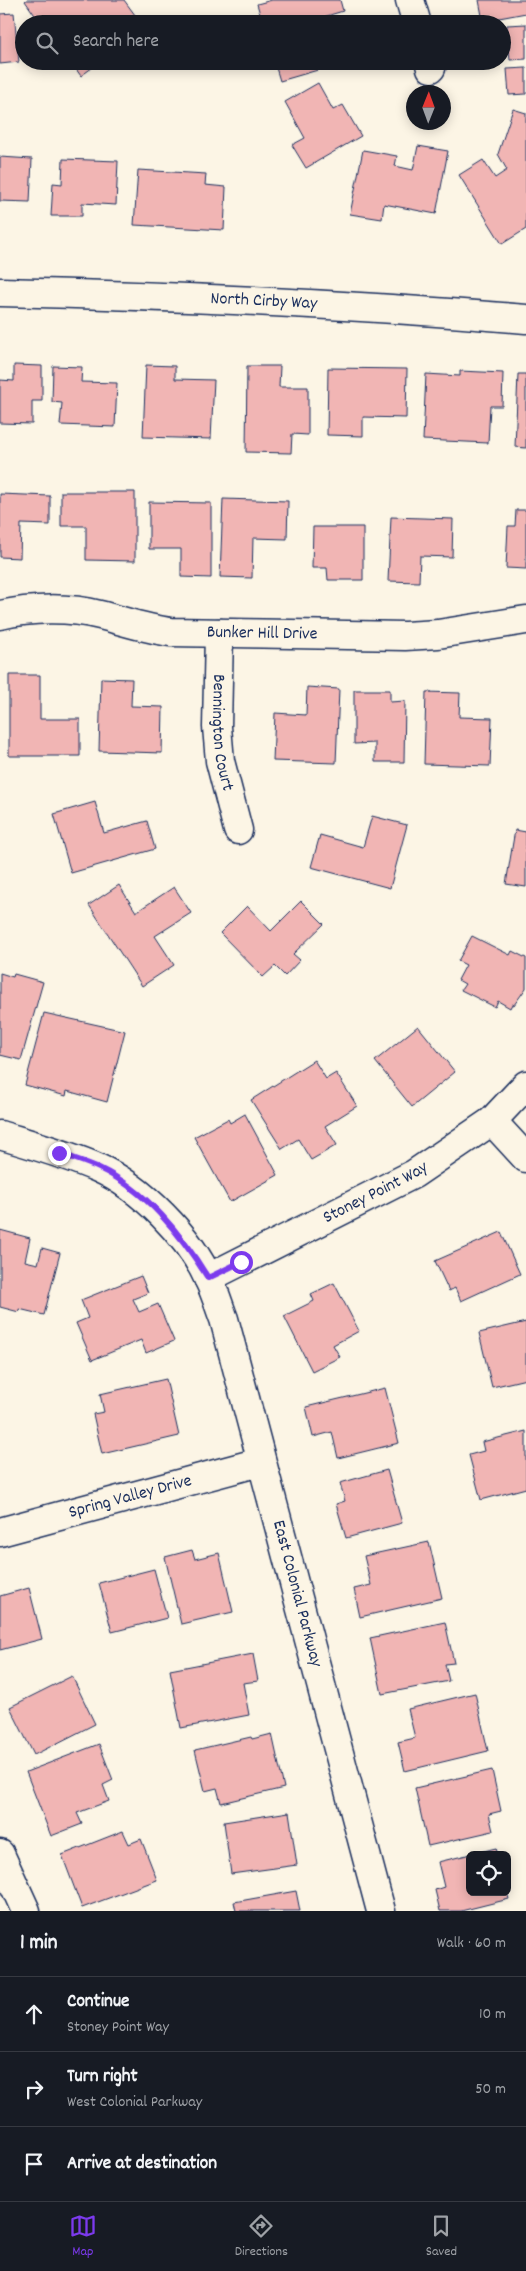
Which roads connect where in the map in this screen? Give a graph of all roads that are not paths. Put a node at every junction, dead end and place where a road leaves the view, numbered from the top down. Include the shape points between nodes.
1 (410, 0) edge
2 (414, 15) edge
3 (0, 292) edge
4 (526, 319) edge
5 (0, 615) edge
6 (526, 620) edge
7 (219, 633) junction
8 (238, 830) dead end
9 (526, 1085) edge
10 (492, 1121) junction
11 (0, 1135) edge
12 (526, 1158) edge
13 (208, 1278) junction
14 (260, 1462) junction
15 (0, 1532) edge
16 (0, 1854) edge
17 (26, 1911) edge
18 (381, 1911) edge

1 - 2 street
3 - 4 street, North Cirby Way via 247,299
5 - 7 street, Bunker Hill Drive via 69,610 99,614 143,628
6 - 7 street, Bunker Hill Drive via 405,636
7 - 8 street, Bennington Court via 217,727 220,761
9 - 10 street, Stoney Point Way
10 - 12 street
10 - 13 street, Stoney Point Way via 414,1174
11 - 13 street, East Colonial Parkway via 99,1168 131,1187 187,1244
13 - 14 street, East Colonial Parkway via 224,1319
14 - 15 street, Spring Valley Drive
14 - 18 street, East Colonial Parkway
16 - 17 street

